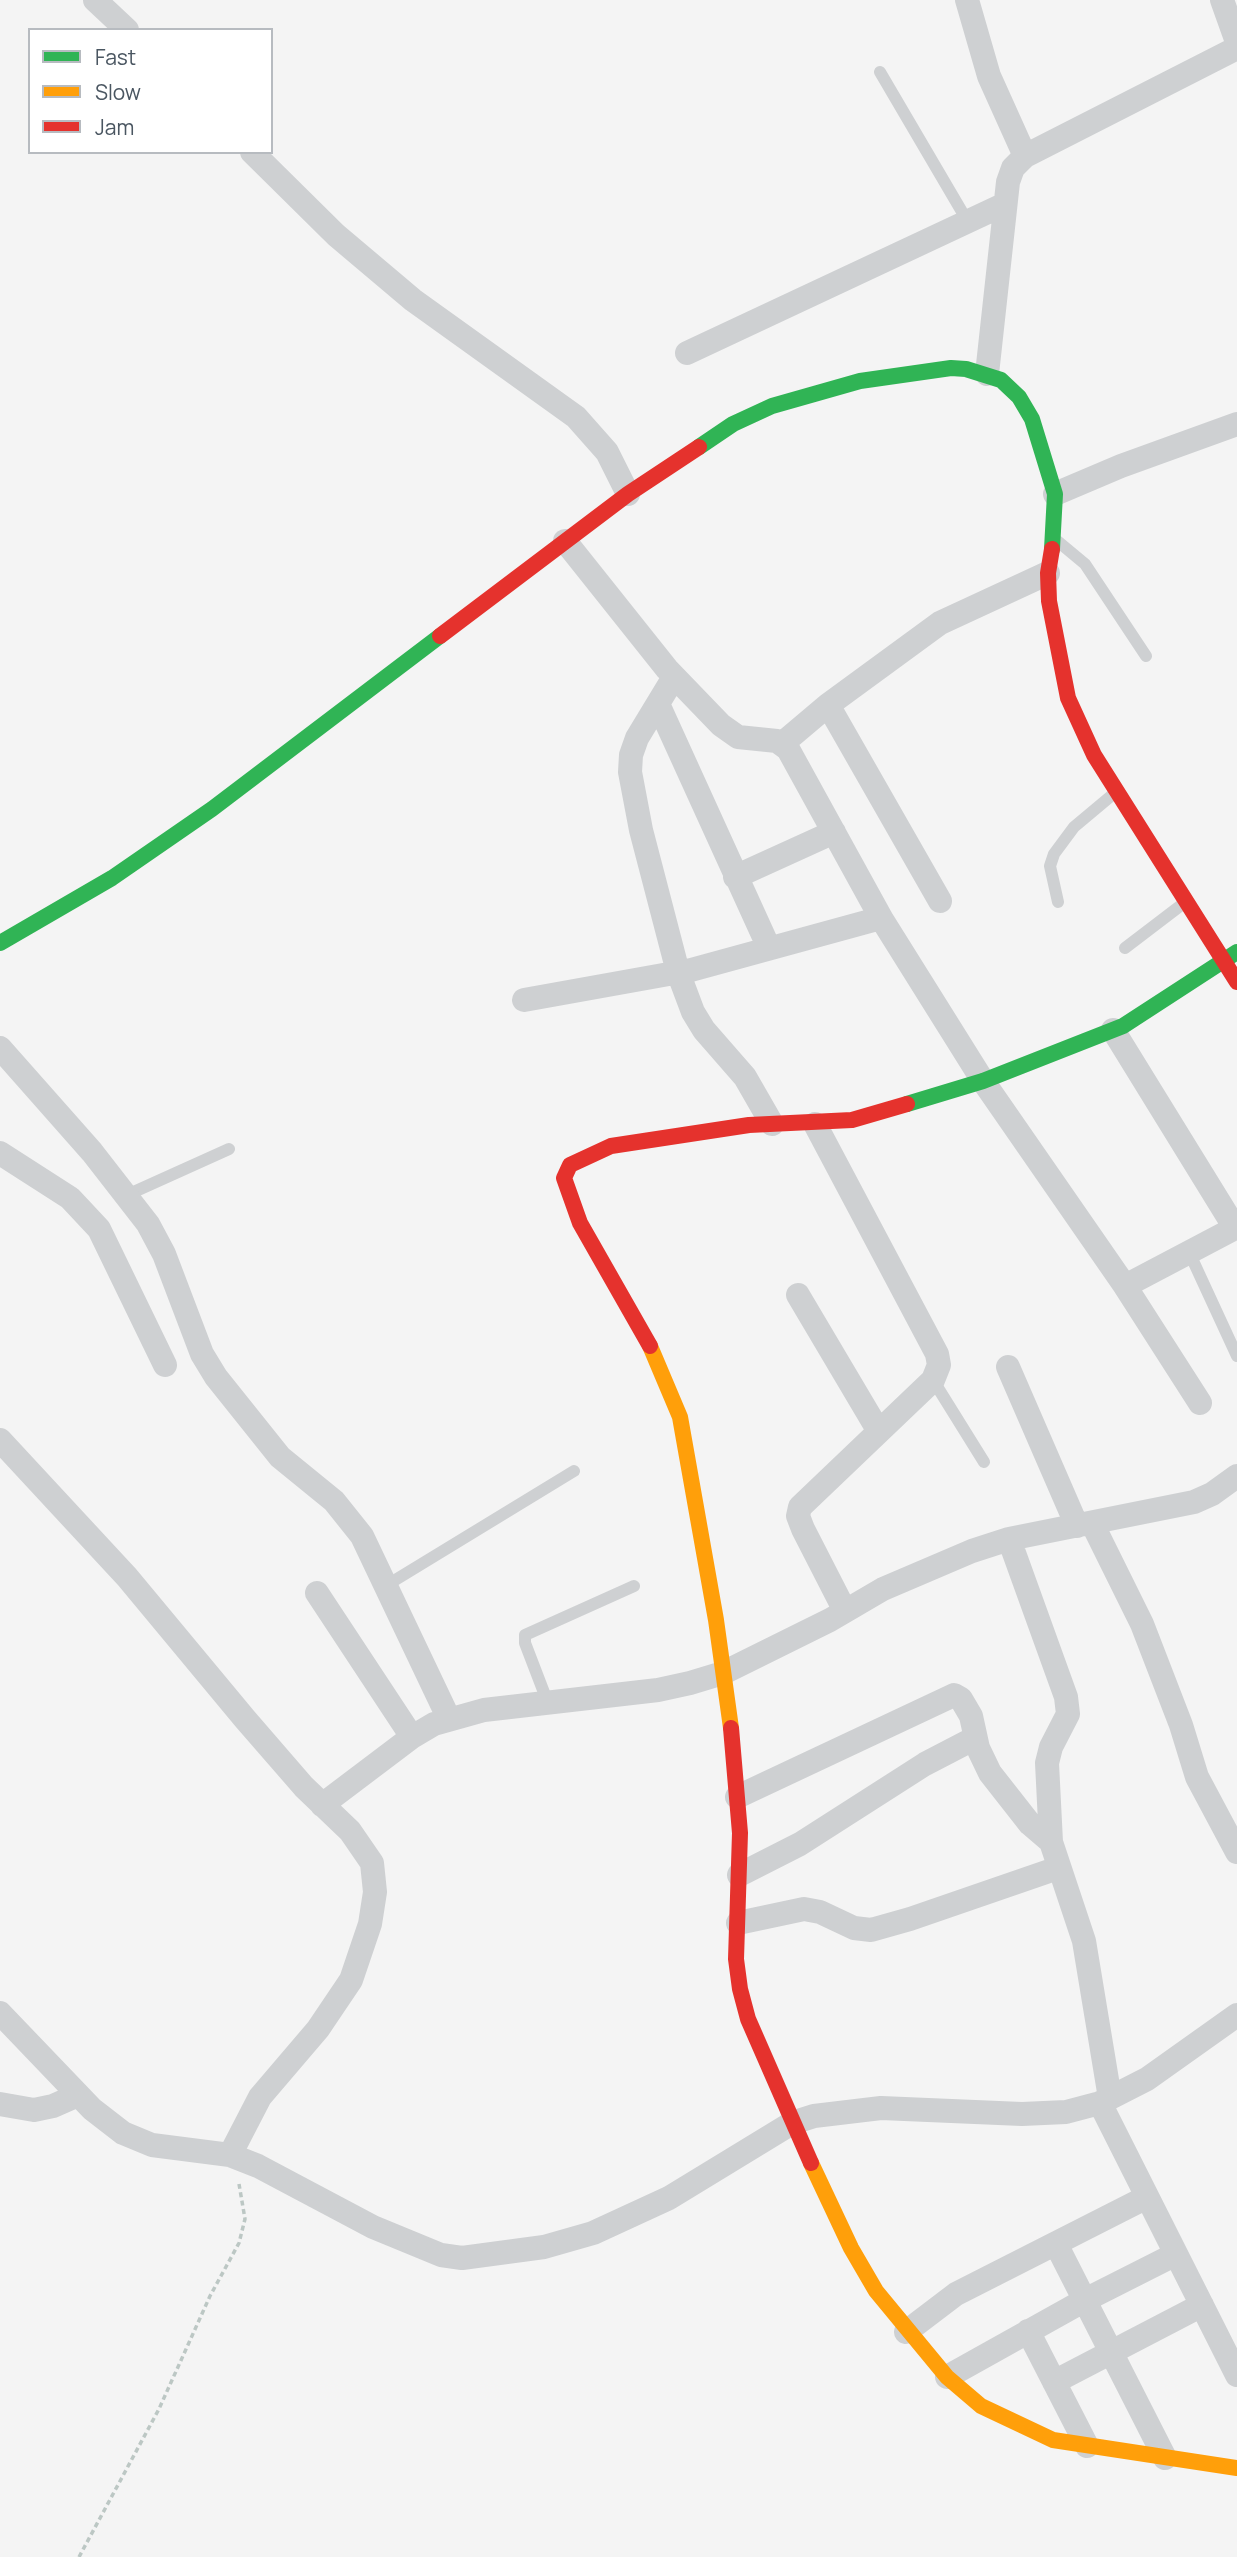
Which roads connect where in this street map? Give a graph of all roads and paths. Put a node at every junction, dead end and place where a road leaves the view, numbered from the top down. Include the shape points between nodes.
1 (95, 0) edge
2 (967, 0) edge
3 (1222, 0) edge
4 (125, 28) edge
5 (1237, 42) edge
6 (1237, 48) edge
7 (880, 72) dead end
8 (254, 154) edge
9 (1025, 156) junction
10 (1005, 204) junction
11 (968, 222) junction
12 (687, 353) dead end
13 (987, 374) junction
14 (1237, 424) edge
15 (628, 494) junction
16 (1055, 494) junction
17 (1053, 538) junction
18 (565, 541) junction
19 (1048, 573) junction
20 (1146, 656) dead end
21 (674, 677) junction
22 (657, 704) junction
23 (828, 705) junction
24 (783, 743) junction
25 (1118, 791) junction
26 (834, 832) junction
27 (735, 877) junction
28 (940, 901) dead end
29 (1187, 901) junction
30 (1058, 902) dead end
31 (881, 918) junction
32 (0, 943) edge
33 (769, 948) junction
34 (1125, 948) dead end
35 (1231, 956) edge
36 (678, 972) junction
37 (1237, 982) edge
38 (524, 1000) dead end
39 (1113, 1030) junction
40 (0, 1048) edge
41 (983, 1081) junction
42 (772, 1124) junction
43 (815, 1124) junction
44 (229, 1149) dead end
45 (0, 1153) edge
46 (127, 1195) junction
47 (1236, 1228) edge
48 (1189, 1252) junction
49 (1125, 1286) junction
50 (798, 1295) dead end
51 (1237, 1356) edge
52 (165, 1365) dead end
53 (1008, 1367) dead end
54 (933, 1380) junction
55 (1200, 1403) dead end
56 (878, 1430) junction
57 (0, 1440) edge
58 (984, 1462) dead end
59 (574, 1471) dead end
60 (1237, 1476) edge
61 (1084, 1524) junction
62 (1009, 1538) junction
63 (387, 1585) junction
64 (634, 1586) dead end
65 (317, 1593) dead end
66 (845, 1611) junction
67 (723, 1673) junction
68 (548, 1703) junction
69 (449, 1719) junction
70 (412, 1737) junction
71 (975, 1738) junction
72 (737, 1797) junction
73 (322, 1805) junction
74 (1051, 1842) junction
75 (1237, 1852) edge
76 (1058, 1868) junction
77 (739, 1875) junction
78 (738, 1923) junction
79 (0, 2013) edge
80 (1237, 2014) edge
81 (78, 2095) junction
82 (1105, 2100) junction
83 (0, 2104) edge
84 (792, 2123) junction
85 (230, 2155) junction
86 (1147, 2197) junction
87 (1055, 2244) junction
88 (1176, 2254) junction
89 (1085, 2300) junction
90 (1202, 2305) junction
91 (1028, 2331) junction
92 (906, 2332) junction
93 (1111, 2351) junction
94 (1237, 2375) edge
95 (947, 2377) junction
96 (1054, 2382) junction
97 (1087, 2446) junction
98 (1165, 2458) junction
99 (1237, 2468) edge
100 (79, 2557) edge

1 - 4 street
2 - 9 street via 989,76
3 - 5 street
6 - 9 street
7 - 11 lane
8 - 15 street via 336,235 393,283 576,417 607,452
9 - 10 street via 1007,182
10 - 11 street
10 - 13 street
11 - 12 street
13 - 15 street via 951,368 912,372 860,381 772,406 733,424
13 - 16 street via 1019,397 1032,419
14 - 16 street
15 - 18 street
16 - 17 street
17 - 19 street
17 - 20 lane via 1084,564
18 - 21 street
18 - 32 street via 212,809 112,878
19 - 23 street via 940,623
19 - 25 street via 1056,650 1068,698 1094,755
21 - 22 street
21 - 24 street via 733,735
22 - 27 street
22 - 36 street via 637,738 630,772
23 - 24 street
23 - 28 street
24 - 26 street
25 - 29 street
25 - 30 lane via 1074,827 1054,854 1050,866
26 - 27 street
26 - 31 street
27 - 33 street
29 - 34 lane
29 - 35 street
31 - 33 street
31 - 41 street
33 - 36 street
35 - 37 street
35 - 39 street
36 - 38 street
36 - 42 street via 704,1030 746,1077
39 - 41 street
39 - 47 street
40 - 46 street
41 - 43 street via 852,1120
41 - 49 street
42 - 43 street
42 - 67 street via 611,1146 570,1165 564,1178 580,1223 652,1350 680,1417
43 - 54 street via 937,1354 939,1365
44 - 46 lane
45 - 52 street via 70,1198 93,1222
46 - 63 street via 164,1254 193,1335 216,1377 280,1457 345,1513
47 - 48 street
48 - 49 street
48 - 51 lane
49 - 55 street
50 - 56 street
53 - 61 street
54 - 56 street
54 - 58 lane
56 - 66 street via 819,1486 800,1507 798,1516
57 - 73 street via 127,1577
59 - 63 lane
60 - 61 street via 1194,1502
61 - 62 street
61 - 75 street via 1142,1624 1197,1777
62 - 66 street via 924,1570
62 - 74 street via 1066,1697 1068,1714 1047,1763
63 - 69 street
64 - 68 lane via 526,1635
65 - 70 street
66 - 67 street
67 - 68 street via 658,1690
67 - 72 street
68 - 69 street via 475,1711
69 - 70 street
70 - 73 street
71 - 72 street via 961,1699 946,1697
71 - 74 street via 989,1773 1030,1824
71 - 77 street via 925,1764 800,1844
72 - 77 street
73 - 85 street via 350,1831 372,1863 375,1892 370,1924 351,1980 336,2006 260,2097
74 - 76 street
76 - 78 street via 870,1930 804,1909
76 - 82 street via 1084,1941
77 - 78 street
78 - 84 street via 736,1959 748,2019
79 - 81 street
80 - 82 street via 1147,2079
81 - 83 street via 34,2110
81 - 85 street via 123,2133 152,2145
82 - 84 street via 1066,2112 881,2108 824,2114
82 - 86 street
84 - 85 street via 669,2198 617,2223 544,2246 475,2258 440,2255
84 - 92 street via 851,2248
85 - 100 path via 243,2198 245,2220 239,2243 159,2409
86 - 87 street
86 - 88 street
87 - 89 street
87 - 92 street via 956,2294
88 - 89 street
88 - 90 street
89 - 91 street
89 - 93 street
90 - 93 street
90 - 94 street
91 - 95 street
91 - 96 street
92 - 95 street
93 - 96 street
93 - 98 street
95 - 97 street via 981,2406 1008,2421 1053,2440
96 - 97 street
97 - 98 street
98 - 99 street

